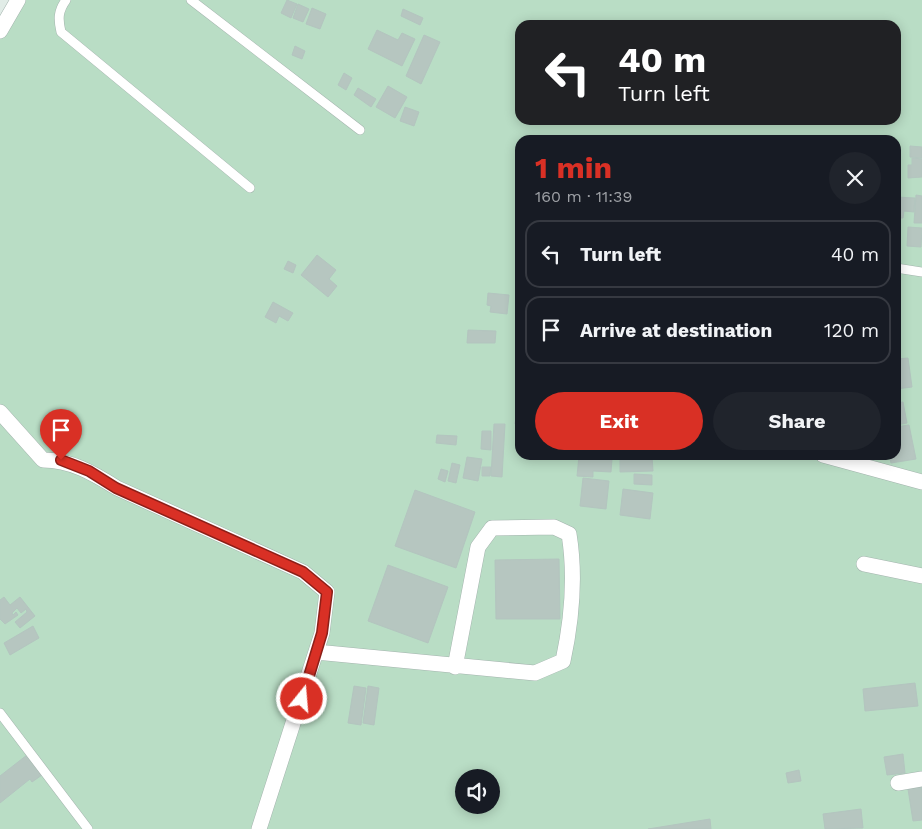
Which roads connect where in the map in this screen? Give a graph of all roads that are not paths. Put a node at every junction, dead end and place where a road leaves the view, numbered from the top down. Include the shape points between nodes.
1 (18, 0) edge
2 (66, 0) edge
3 (191, 0) edge
4 (0, 31) edge
5 (360, 130) dead end
6 (250, 188) dead end
7 (901, 269) edge
8 (922, 272) edge
9 (0, 412) edge
10 (841, 460) edge
11 (922, 482) edge
12 (864, 564) dead end
13 (922, 576) edge
14 (316, 652) junction
15 (455, 666) junction
16 (0, 713) edge
17 (922, 779) edge
18 (898, 783) dead end
19 (88, 829) edge
20 (259, 829) edge

1 - 4 street
2 - 6 lane via 58,19 61,32
3 - 5 lane
7 - 8 lane
9 - 14 street via 43,460 61,460 89,471 116,488 303,572 327,592
10 - 11 street
12 - 13 street
14 - 15 street
14 - 20 street
15 - 15 street via 535,674 564,661 572,616 569,534 554,527 492,528 478,547
16 - 19 lane
17 - 18 street

